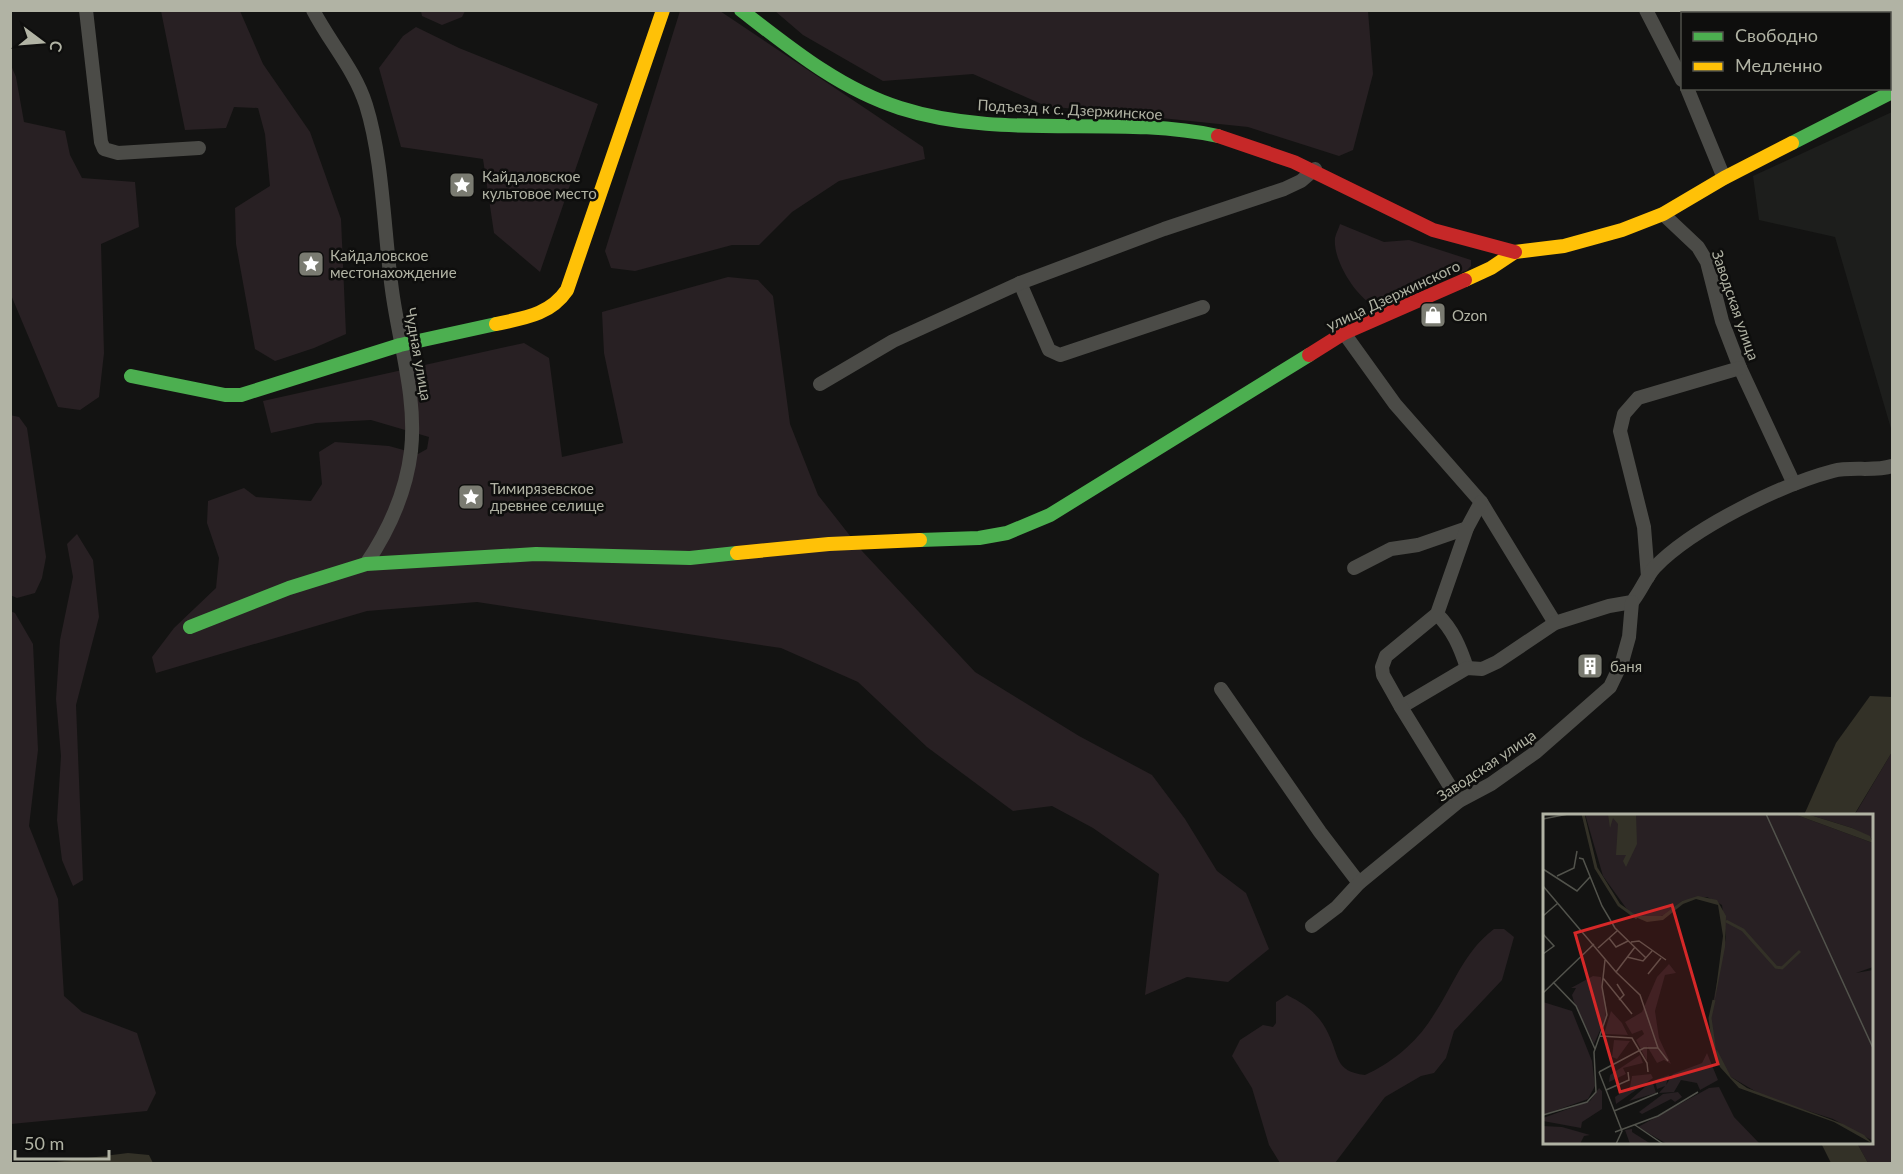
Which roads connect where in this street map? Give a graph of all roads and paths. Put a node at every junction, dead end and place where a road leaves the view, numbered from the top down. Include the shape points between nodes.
1 (86, 10) edge
2 (313, 10) edge
3 (663, 10) edge
4 (741, 10) edge
5 (1646, 10) edge
6 (1681, 76) edge
7 (1688, 90) edge
8 (1893, 92) edge
9 (199, 148) dead end
10 (1315, 169) junction
11 (1724, 178) junction
12 (1663, 214) junction
13 (1515, 252) junction
14 (1020, 282) junction
15 (1203, 307) dead end
16 (1344, 333) junction
17 (400, 345) junction
18 (1740, 368) junction
19 (131, 376) dead end
20 (820, 384) dead end
21 (1890, 467) edge
22 (1794, 484) junction
23 (1481, 502) junction
24 (1467, 528) junction
25 (366, 564) junction
26 (1354, 568) dead end
27 (1648, 577) junction
28 (1632, 602) junction
29 (1437, 614) junction
30 (1555, 623) junction
31 (190, 627) dead end
32 (1467, 668) junction
33 (1221, 689) dead end
34 (1401, 707) junction
35 (1459, 801) junction
36 (1359, 883) junction
37 (1312, 926) dead end

1 - 9 street via 104,149 118,153
2 - 17 street, Чудная улица via 357,84 373,133
3 - 17 street via 567,290 560,300 534,317
4 - 10 street, Подъезд к с. Дзержинское via 808,60 898,107 974,121 1219,136
5 - 6 street
7 - 11 street
8 - 11 street, улица Дзержинского
10 - 13 street, Подъезд к с. Дзержинское via 1408,219 1460,240
10 - 14 street via 1284,189
11 - 12 street, улица Дзержинского
12 - 13 street, улица Дзержинского via 1564,246
12 - 18 street, Заводская улица via 1698,247 1707,262 1722,321
13 - 16 street, улица Дзержинского via 1491,268
14 - 15 street via 1049,350 1060,355
14 - 20 street via 893,341
16 - 23 street via 1395,404
16 - 25 street, улица Дзержинского via 1031,525 979,538 829,544 690,558 536,554
17 - 19 street via 242,395
17 - 25 street, Чудная улица via 411,404 410,454 395,514
18 - 22 street, Заводская улица
18 - 27 street via 1638,398 1624,414 1620,432 1644,526
21 - 22 street, Заводская улица via 1835,470
22 - 27 street, Заводская улица via 1684,542
23 - 24 street
23 - 30 street
24 - 26 street via 1418,545 1390,549
24 - 29 street
25 - 31 street, улица Дзержинского via 289,588
27 - 28 street, Заводская улица
28 - 30 street
28 - 35 street, Заводская улица via 1629,637 1610,687 1536,753
29 - 32 street via 1458,640
29 - 34 street via 1386,656 1383,675
30 - 32 street via 1497,662 1482,669
32 - 34 street
33 - 36 street
34 - 35 street
35 - 36 street, Заводская улица
36 - 37 street, Заводская улица

